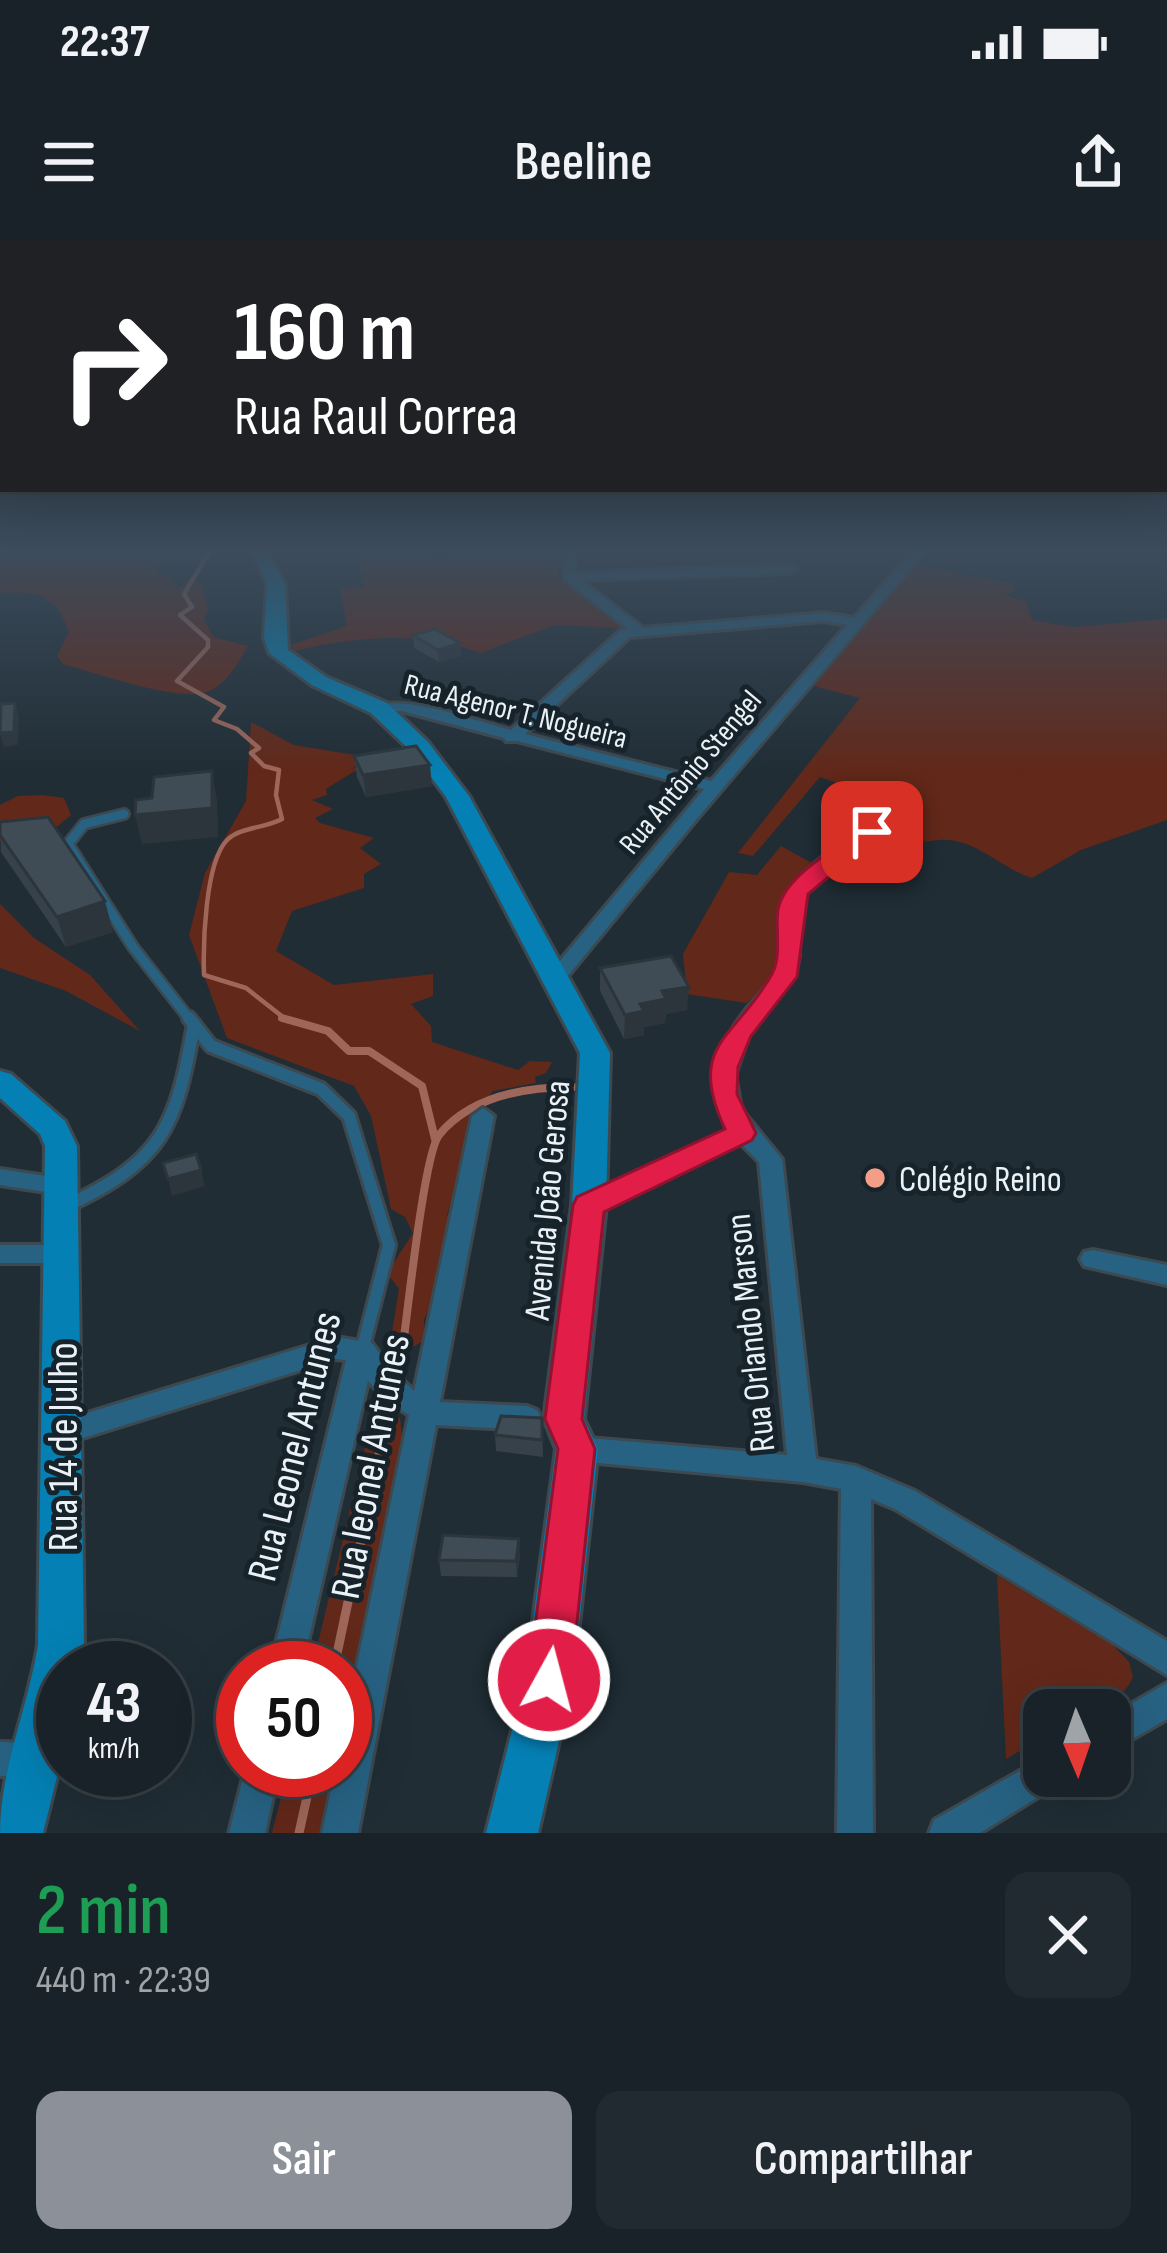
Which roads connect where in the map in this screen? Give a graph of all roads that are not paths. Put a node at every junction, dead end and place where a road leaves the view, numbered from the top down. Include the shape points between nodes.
1 (274, 625) edge
2 (631, 625) edge
3 (713, 625) edge
4 (854, 625) edge
5 (638, 631) junction
6 (379, 708) junction
7 (512, 738) junction
8 (710, 786) junction
9 (124, 814) dead end
10 (872, 832) dead end
11 (555, 979) junction
12 (194, 1024) junction
13 (0, 1081) edge
14 (483, 1116) dead end
15 (741, 1133) junction
16 (0, 1177) edge
17 (58, 1198) junction
18 (589, 1205) junction
19 (0, 1254) edge
20 (62, 1254) junction
21 (1094, 1259) dead end
22 (1167, 1275) edge
23 (362, 1351) junction
24 (422, 1413) junction
25 (64, 1432) junction
26 (570, 1434) junction
27 (803, 1468) junction
28 (856, 1478) junction
29 (292, 1641) edge
30 (1167, 1659) edge
31 (1167, 1700) edge
32 (1131, 1722) edge
33 (19, 1760) edge
34 (1023, 1787) edge
35 (256, 1797) edge
36 (17, 1833) edge
37 (247, 1833) edge
38 (340, 1833) edge
39 (512, 1833) edge
40 (855, 1833) edge
41 (946, 1833) edge

1 - 6 main road, Avenida João Gerosa via 279,653 319,682
2 - 5 street
3 - 5 street
4 - 8 street, Rua Antônio Stengel
5 - 7 street via 626,633
6 - 7 street, Rua Agenor T. Nogueira via 402,707
6 - 11 main road, Avenida João Gerosa via 457,796
7 - 8 street, Rua Agenor T. Nogueira
8 - 11 street, Rua Antônio Stengel
9 - 12 lane via 88,821 68,844
10 - 15 street, Rua Orlando Marson via 798,890 790,906 784,977 724,1067 723,1094
11 - 18 main road, Avenida João Gerosa via 595,1053
12 - 17 lane via 178,1115 158,1148 112,1185
12 - 23 lane, Rua Leonel Antunes via 224,1053 305,1082 342,1105 389,1245
13 - 17 main road, Rua 14 de Julho via 54,1129 61,1146
14 - 24 street, Rua leonel Antunes
15 - 18 street
15 - 27 street, Rua Orlando Marson via 770,1160
16 - 17 street
17 - 20 main road, Rua 14 de Julho
18 - 26 main road, Avenida João Gerosa
19 - 20 street
20 - 25 main road, Rua 14 de Julho
21 - 22 street
23 - 24 street
23 - 25 street via 336,1348
23 - 29 street, Rua Leonel Antunes
24 - 26 street
24 - 38 street, Rua leonel Antunes
25 - 33 main road, Rua 14 de Julho via 61,1646
26 - 27 street
26 - 39 main road, Avenida João Gerosa via 549,1680
27 - 28 street
28 - 30 street
28 - 40 street
31 - 32 street
33 - 36 main road, Rua 14 de Julho
34 - 41 street
35 - 37 street

